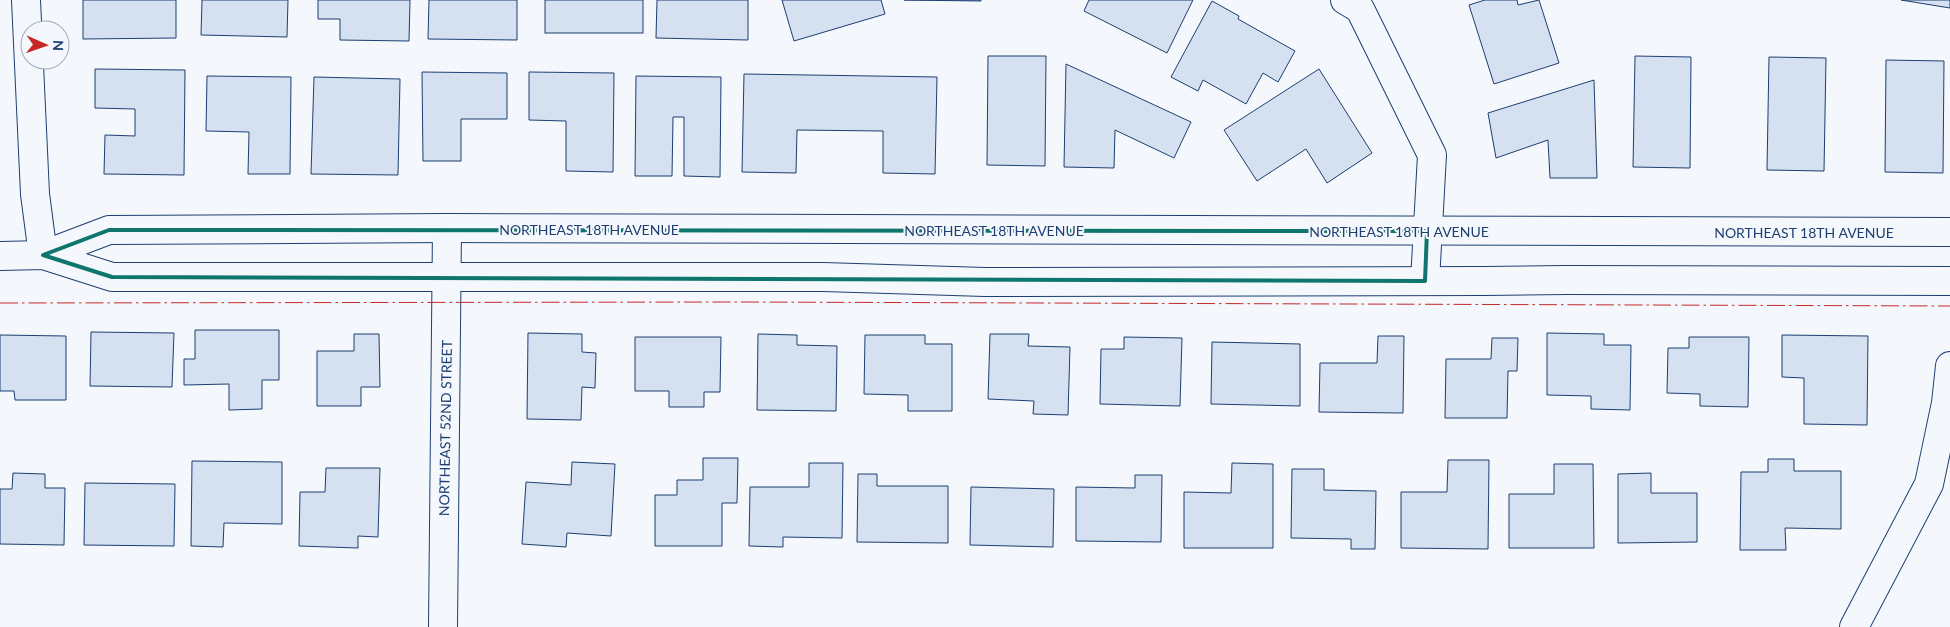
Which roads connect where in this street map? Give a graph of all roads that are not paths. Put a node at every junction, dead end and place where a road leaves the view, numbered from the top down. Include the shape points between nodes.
1 (26, 0) edge
2 (1346, 0) edge
3 (447, 228) junction
4 (1427, 231) junction
5 (1950, 232) edge
6 (43, 255) junction
7 (0, 256) edge
8 (447, 278) junction
9 (1425, 281) junction
10 (1950, 281) edge
11 (1950, 366) edge
12 (444, 627) edge
13 (1854, 627) edge

1 - 6 street via 35,194
2 - 4 street via 1360,9 1432,155
3 - 4 street, NORTHEAST 18TH AVENUE
3 - 6 street, NORTHEAST 18TH AVENUE via 109,230
3 - 8 street, NORTHEAST 52ND STREET
4 - 5 street, NORTHEAST 18TH AVENUE
4 - 9 street
6 - 7 street, NORTHEAST 18TH AVENUE
6 - 8 street, NORTHEAST 18TH AVENUE via 112,277
8 - 9 street, NORTHEAST 18TH AVENUE
8 - 12 street, NORTHEAST 52ND STREET
9 - 10 street, NORTHEAST 18TH AVENUE
11 - 13 street via 1946,403 1929,484

